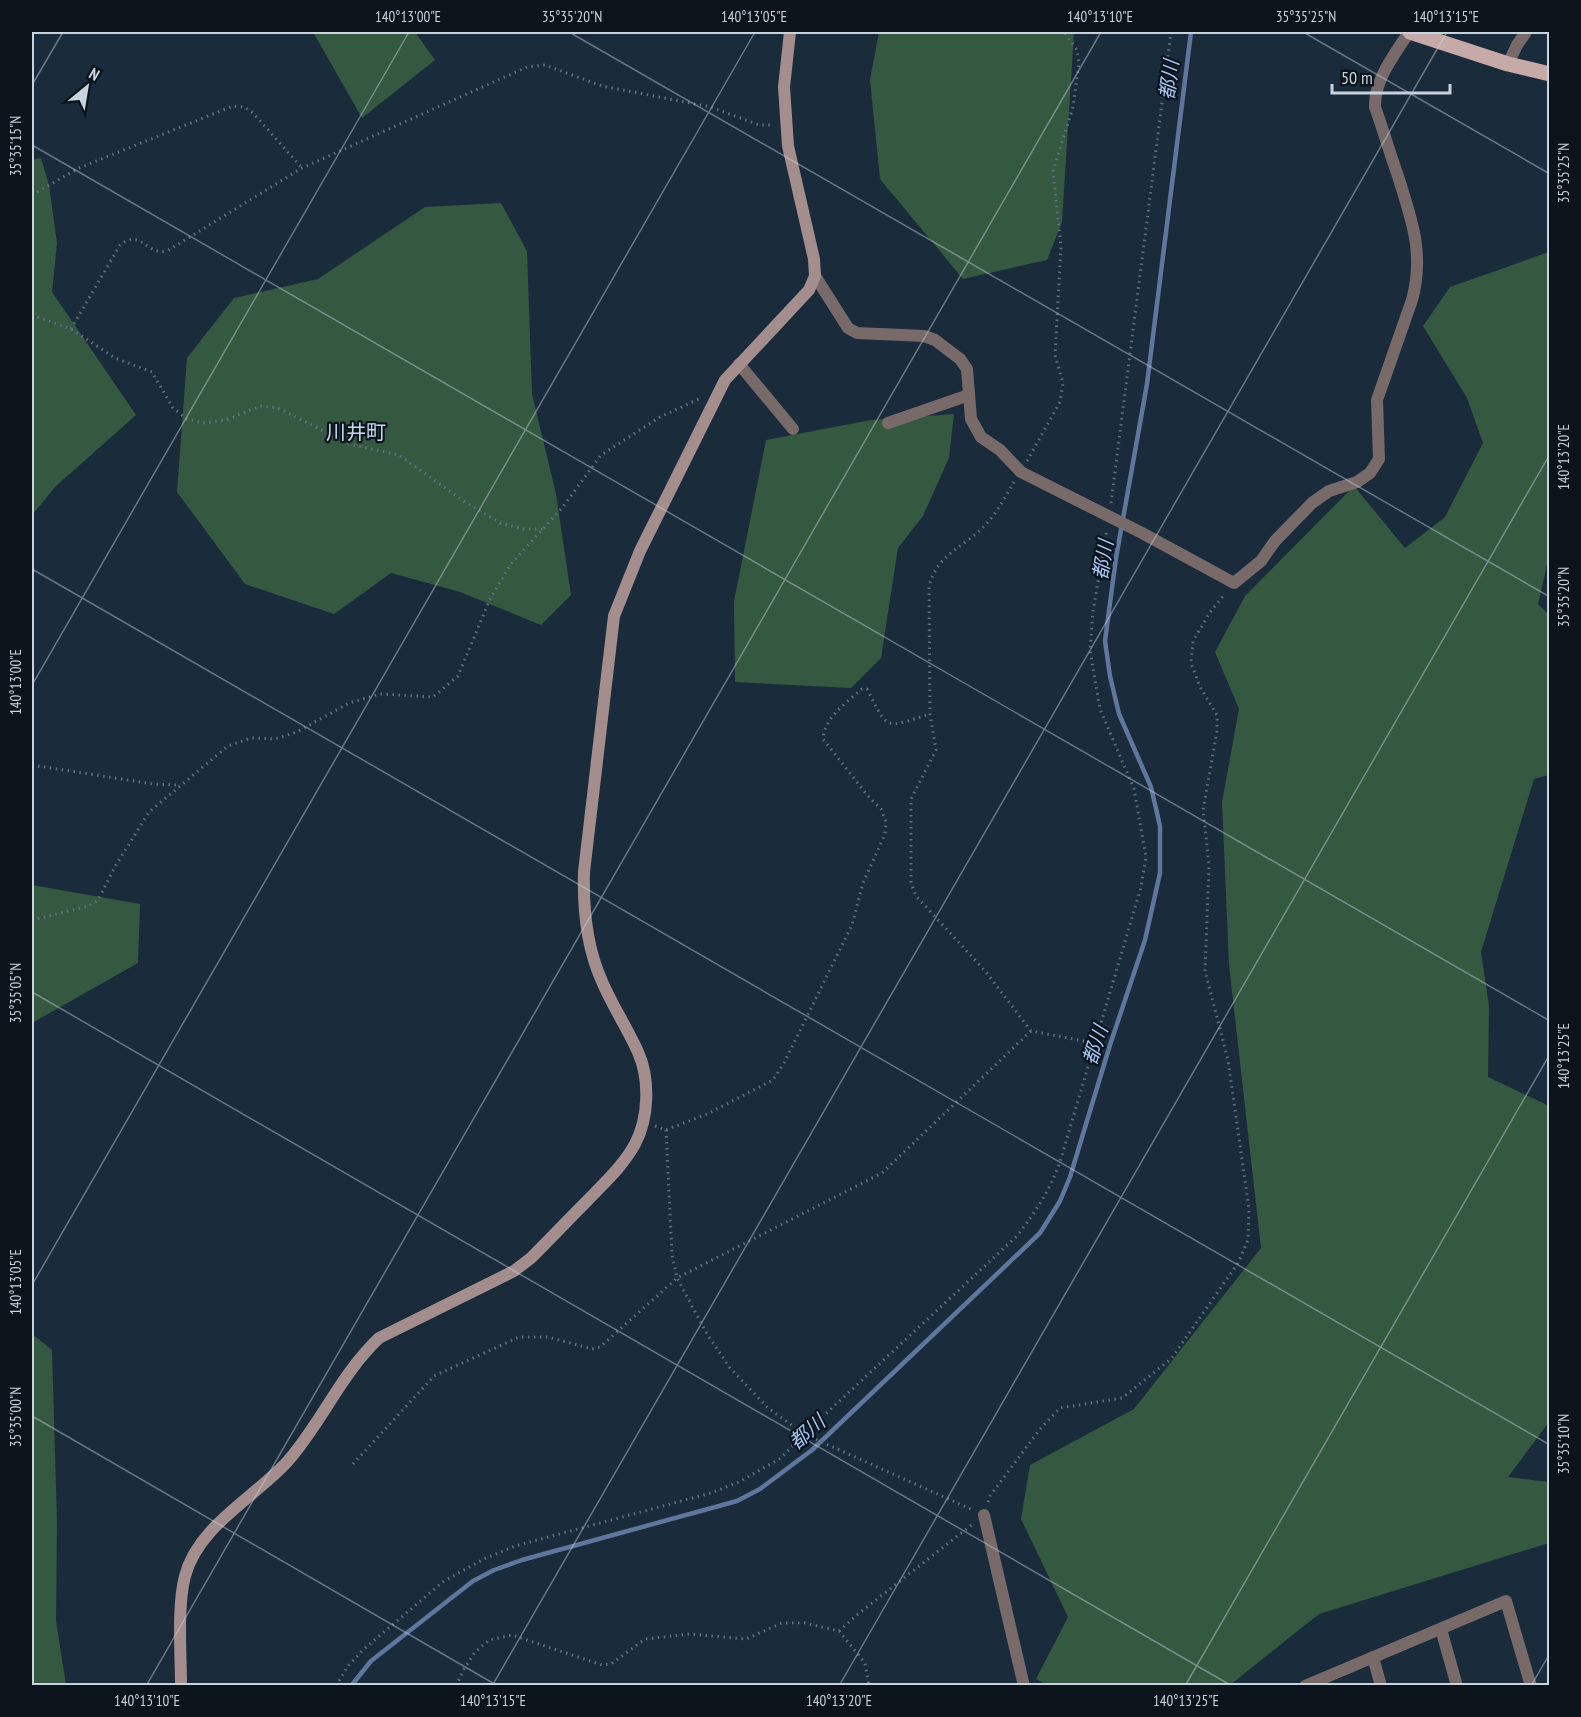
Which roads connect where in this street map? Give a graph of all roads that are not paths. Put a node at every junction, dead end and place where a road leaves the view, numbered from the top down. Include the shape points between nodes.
1 (790, 32) edge
2 (1409, 32) edge
3 (1526, 32) edge
4 (1508, 64) junction
5 (1550, 74) edge
6 (815, 276) junction
7 (739, 364) junction
8 (969, 395) junction
9 (888, 423) dead end
10 (793, 429) dead end
11 (984, 1515) road end
12 (1441, 1629) junction
13 (1372, 1657) junction
14 (1308, 1685) edge
15 (181, 1686) edge
16 (1024, 1686) edge
17 (1381, 1686) edge
18 (1457, 1686) edge
19 (1530, 1686) edge

1 - 6 street via 784,87 788,146
2 - 4 main road
2 - 8 street via 1377,86 1374,107 1414,227 1418,266 1412,300 1377,400 1378,459 1370,473 1312,503 1261,561 1234,583 1021,472 981,437 971,419
3 - 4 street
4 - 5 main road
6 - 7 street via 809,290
6 - 8 street via 848,327 857,333 924,336 960,359 967,369
7 - 10 street
7 - 15 street via 716,398 640,551 614,616 583,906 600,978 639,1053 644,1080 644,1122 620,1166 531,1258 514,1271 379,1338 363,1353 287,1462 209,1533 185,1575
8 - 9 street
11 - 16 street
12 - 13 street
12 - 18 street
12 - 19 street via 1506,1601
13 - 14 street
13 - 17 street

